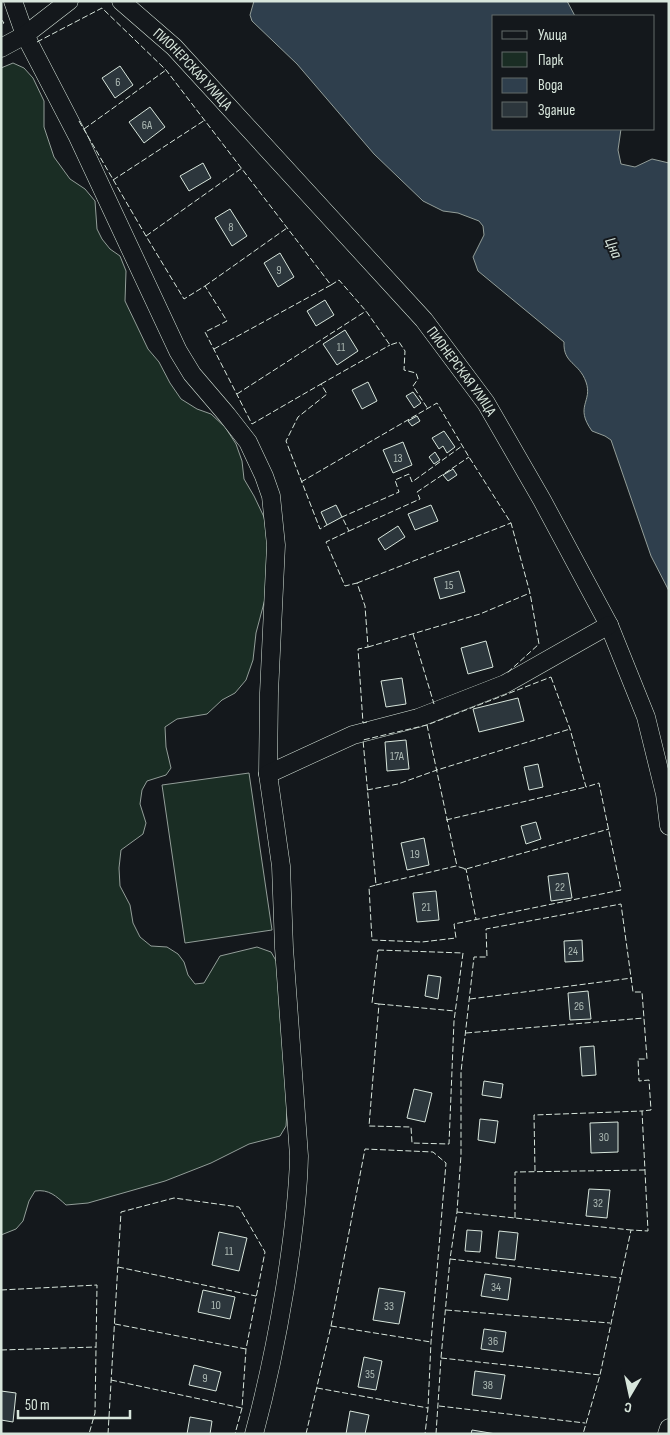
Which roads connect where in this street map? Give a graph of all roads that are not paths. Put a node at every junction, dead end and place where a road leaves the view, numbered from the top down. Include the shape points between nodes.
1 (13, 1) edge
2 (69, 1) edge
3 (120, 1) edge
4 (25, 35) junction
5 (1, 48) edge
6 (609, 625) junction
7 (268, 774) junction
8 (669, 826) edge
9 (669, 1428) edge
10 (254, 1434) edge
11 (667, 1434) edge

1 - 4 street
2 - 4 street
3 - 6 street, ПИОНЕРСКАЯ УЛИЦА via 174,47 424,320 486,403
4 - 5 street
4 - 7 street via 77,135 178,352 248,442 271,496 276,545
6 - 7 street via 505,684 418,718 353,735
6 - 8 street, ПИОНЕРСКАЯ УЛИЦА via 646,717 665,794
7 - 10 street via 281,866 299,1189 276,1338
9 - 11 street

